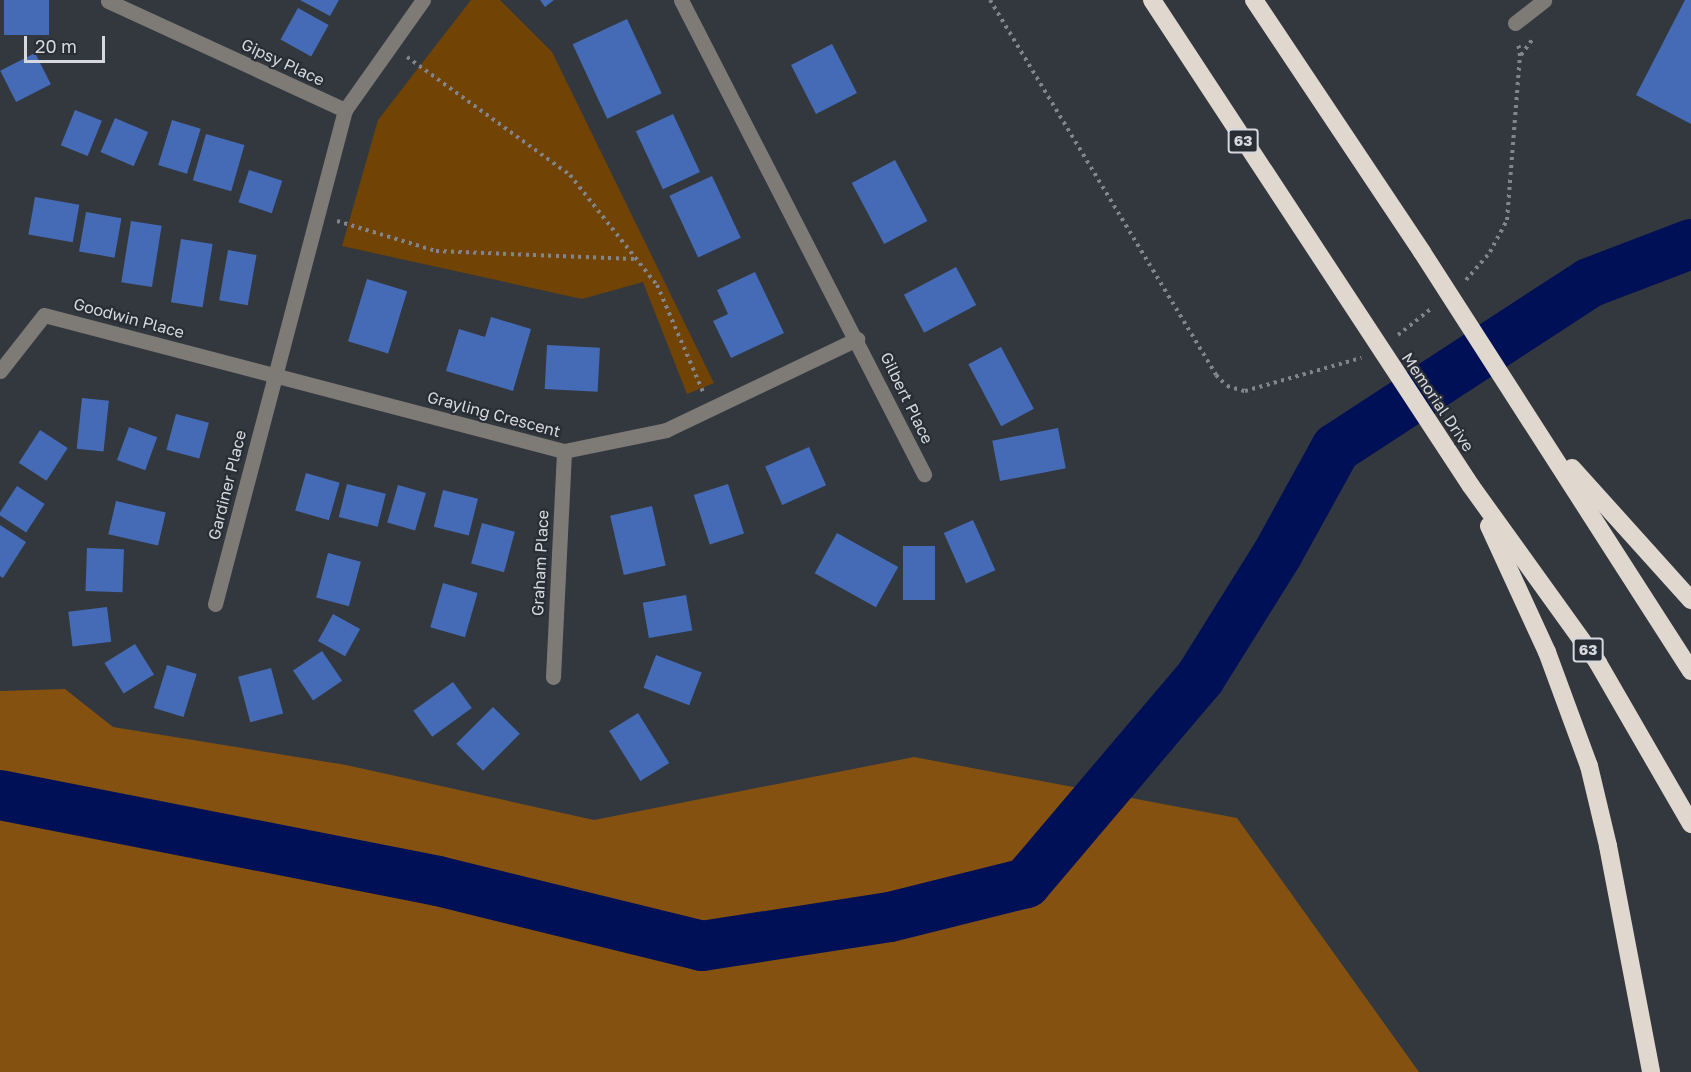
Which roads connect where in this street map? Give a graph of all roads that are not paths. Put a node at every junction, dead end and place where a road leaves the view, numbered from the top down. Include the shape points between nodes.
1 (423, 0) edge
2 (681, 0) edge
3 (1152, 0) edge
4 (1254, 0) edge
5 (1544, 0) edge
6 (108, 1) edge
7 (1515, 23) dead end
8 (345, 110) junction
9 (858, 339) junction
10 (0, 371) edge
11 (273, 375) junction
12 (1537, 429) junction
13 (564, 451) junction
14 (924, 474) dead end
15 (1471, 486) junction
16 (1691, 600) edge
17 (215, 604) dead end
18 (1691, 671) edge
19 (553, 677) dead end
20 (1691, 824) edge
21 (1651, 1072) edge

1 - 8 street
2 - 9 street
3 - 15 highway, Memorial Drive / 63
4 - 12 highway
5 - 7 street
6 - 8 street, Gipsy Place
8 - 11 street
9 - 13 street, Grayling Crescent via 666,430
9 - 14 street, Gilbert Place
10 - 11 street, Goodwin Place via 44,315
11 - 13 street, Grayling Crescent
11 - 17 street, Gardiner Place
12 - 16 highway
12 - 18 highway
13 - 19 street, Graham Place
15 - 20 highway, Memorial Drive / 63 via 1598,663
15 - 21 highway via 1547,652 1589,766

